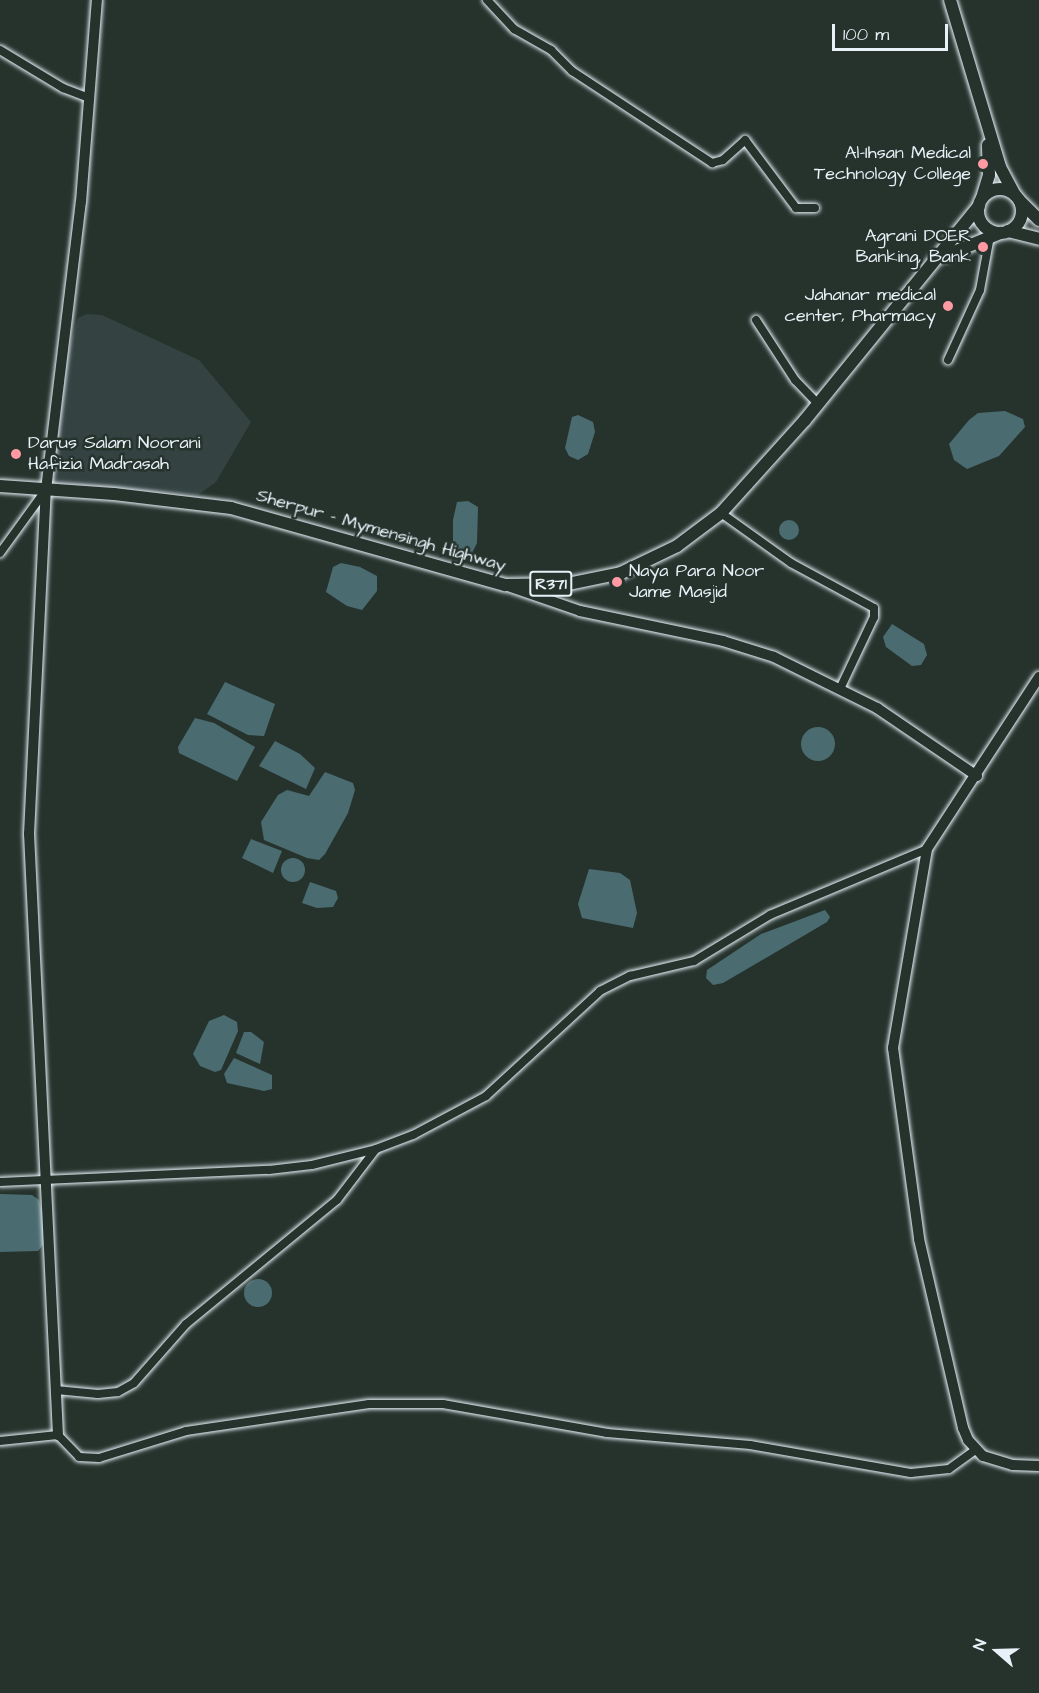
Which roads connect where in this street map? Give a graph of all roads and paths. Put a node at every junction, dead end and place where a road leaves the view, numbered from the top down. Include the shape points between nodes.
1 (97, 0) edge
2 (487, 0) edge
3 (950, 0) edge
4 (0, 50) edge
5 (90, 98) junction
6 (987, 126) junction
7 (1018, 198) junction
8 (981, 203) junction
9 (815, 208) dead end
10 (1039, 220) edge
11 (1000, 233) junction
12 (1039, 239) edge
13 (933, 264) junction
14 (756, 320) dead end
15 (948, 360) dead end
16 (818, 404) junction
17 (0, 486) edge
18 (46, 490) junction
19 (721, 513) junction
20 (0, 553) edge
21 (505, 585) junction
22 (1039, 678) edge
23 (840, 689) junction
24 (977, 776) junction
25 (927, 849) junction
26 (376, 1149) junction
27 (45, 1178) junction
28 (0, 1182) edge
29 (56, 1390) junction
30 (58, 1435) junction
31 (0, 1441) edge
32 (975, 1450) junction
33 (1039, 1466) edge

1 - 5 street
2 - 9 street via 514,29 551,50 572,70 712,163 723,160 745,140 796,208
3 - 6 main road
4 - 5 street via 63,88
5 - 18 street
6 - 7 main road via 1000,166
6 - 8 main road, Sherpur - Mymensingh Highway / R371 via 989,175
7 - 8 main road via 998,189
7 - 10 main road
7 - 11 main road via 1022,215
8 - 11 main road via 984,225
8 - 13 main road, Sherpur - Mymensingh Highway / R371
11 - 12 main road
11 - 13 main road, Sherpur - Mymensingh Highway / R371
11 - 15 street via 980,290
13 - 16 main road, Sherpur - Mymensingh Highway / R371
14 - 16 street via 795,380
16 - 19 main road, Sherpur - Mymensingh Highway / R371
17 - 18 main road, R371
18 - 20 street
18 - 21 main road, Sherpur - Mymensingh Highway / R371 via 231,508
18 - 27 street via 29,834
19 - 21 main road, Sherpur - Mymensingh Highway / R371 via 677,546 621,573 568,584
19 - 23 street via 791,563 874,608 874,618
21 - 23 street via 580,611 733,644 774,657
22 - 24 street
23 - 24 street via 894,719
24 - 25 street
25 - 26 street via 770,915 694,962 619,980 600,991 486,1096 413,1135
25 - 32 street via 893,1048 928,1288 963,1428
26 - 27 street via 312,1165 269,1170 134,1178
26 - 29 street via 337,1200 186,1324 134,1383 118,1392 98,1394
27 - 28 street
27 - 29 street
29 - 30 street
30 - 31 street
30 - 32 street via 78,1457 99,1458 186,1431 369,1404 443,1404 607,1433 750,1445 910,1473 949,1468 962,1455
32 - 33 street via 993,1460

